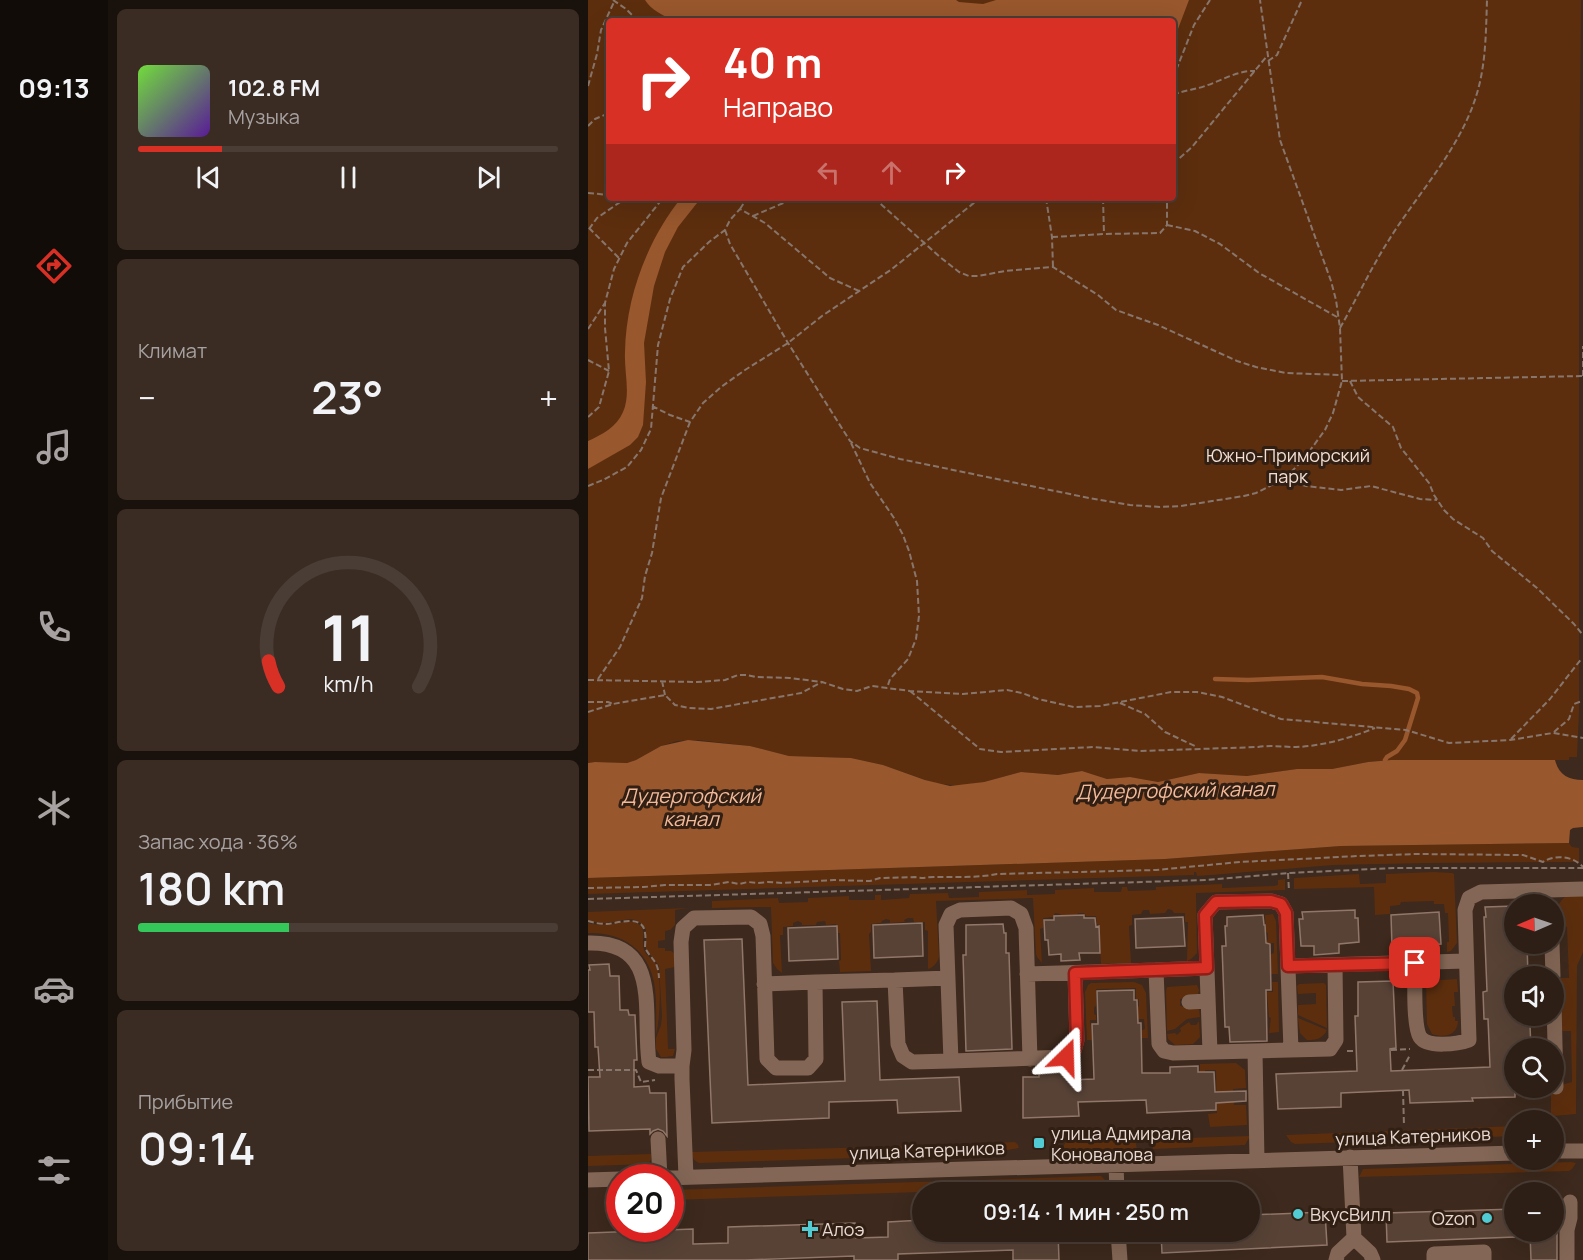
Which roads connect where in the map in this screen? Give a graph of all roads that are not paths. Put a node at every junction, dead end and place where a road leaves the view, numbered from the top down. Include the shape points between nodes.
1 (1583, 889) edge
2 (1509, 894) edge
3 (1563, 894) edge
4 (588, 943) edge
5 (1466, 961) junction
6 (1415, 963) junction
7 (1335, 965) junction
8 (1288, 966) junction
9 (1207, 968) junction
10 (1156, 970) junction
11 (1075, 973) junction
12 (1027, 974) junction
13 (948, 978) junction
14 (896, 980) junction
15 (815, 982) junction
16 (764, 984) junction
17 (1208, 1001) junction
18 (1189, 1002) dead end
19 (1291, 1050) junction
20 (1255, 1051) junction
21 (1210, 1052) junction
22 (1030, 1059) junction
23 (951, 1061) junction
24 (682, 1073) junction
25 (658, 1139) dead end
26 (1583, 1151) edge
27 (1564, 1152) edge
28 (1504, 1153) edge
29 (1350, 1157) junction
30 (1257, 1160) junction
31 (661, 1164) edge
32 (1116, 1164) junction
33 (686, 1177) joint
34 (606, 1179) edge
35 (588, 1180) edge
36 (1117, 1182) edge
37 (1570, 1202) dead end
38 (1354, 1238) junction
39 (1119, 1242) edge
40 (1119, 1260) edge
41 (1335, 1260) edge
42 (1373, 1260) edge
43 (1434, 1260) edge
44 (1484, 1260) edge
45 (1567, 1260) edge

1 - 3 street
2 - 5 street via 1481,892 1469,898 1465,910
4 - 24 street via 610,944 636,962 646,988 649,1062
5 - 6 street
5 - 6 street via 1469,1040 1461,1043 1427,1043 1420,1036
6 - 7 street
7 - 8 street
7 - 19 street via 1336,1040 1329,1049
8 - 9 street via 1286,913 1281,904 1249,901 1216,902 1205,915
8 - 19 street
9 - 10 street
9 - 17 street
10 - 11 street
10 - 21 street via 1158,1044 1173,1053
11 - 12 street
11 - 22 street via 1074,1051 1066,1057
12 - 13 street via 1026,928 1021,914 1011,908 960,910 951,914 946,925
12 - 22 street
13 - 14 street
13 - 23 street
14 - 15 street
14 - 23 street via 897,1044 903,1056 912,1062
15 - 16 street
15 - 16 street via 816,1059 808,1068 776,1068 766,1059
16 - 24 street via 763,936 760,924 751,917 694,918 683,928
17 - 18 street
17 - 21 street
19 - 20 street
20 - 21 street
20 - 30 street
22 - 23 street
24 - 33 street
25 - 31 street
26 - 27 street
28 - 29 street, улица Катерников
29 - 30 street, улица Катерников
29 - 38 street
30 - 32 street, улица Катерников
32 - 33 street, улица Катерников
32 - 36 street
34 - 35 street
37 - 45 street
38 - 41 street
38 - 42 street
39 - 40 street
43 - 44 street via 1434,1254 1484,1252

